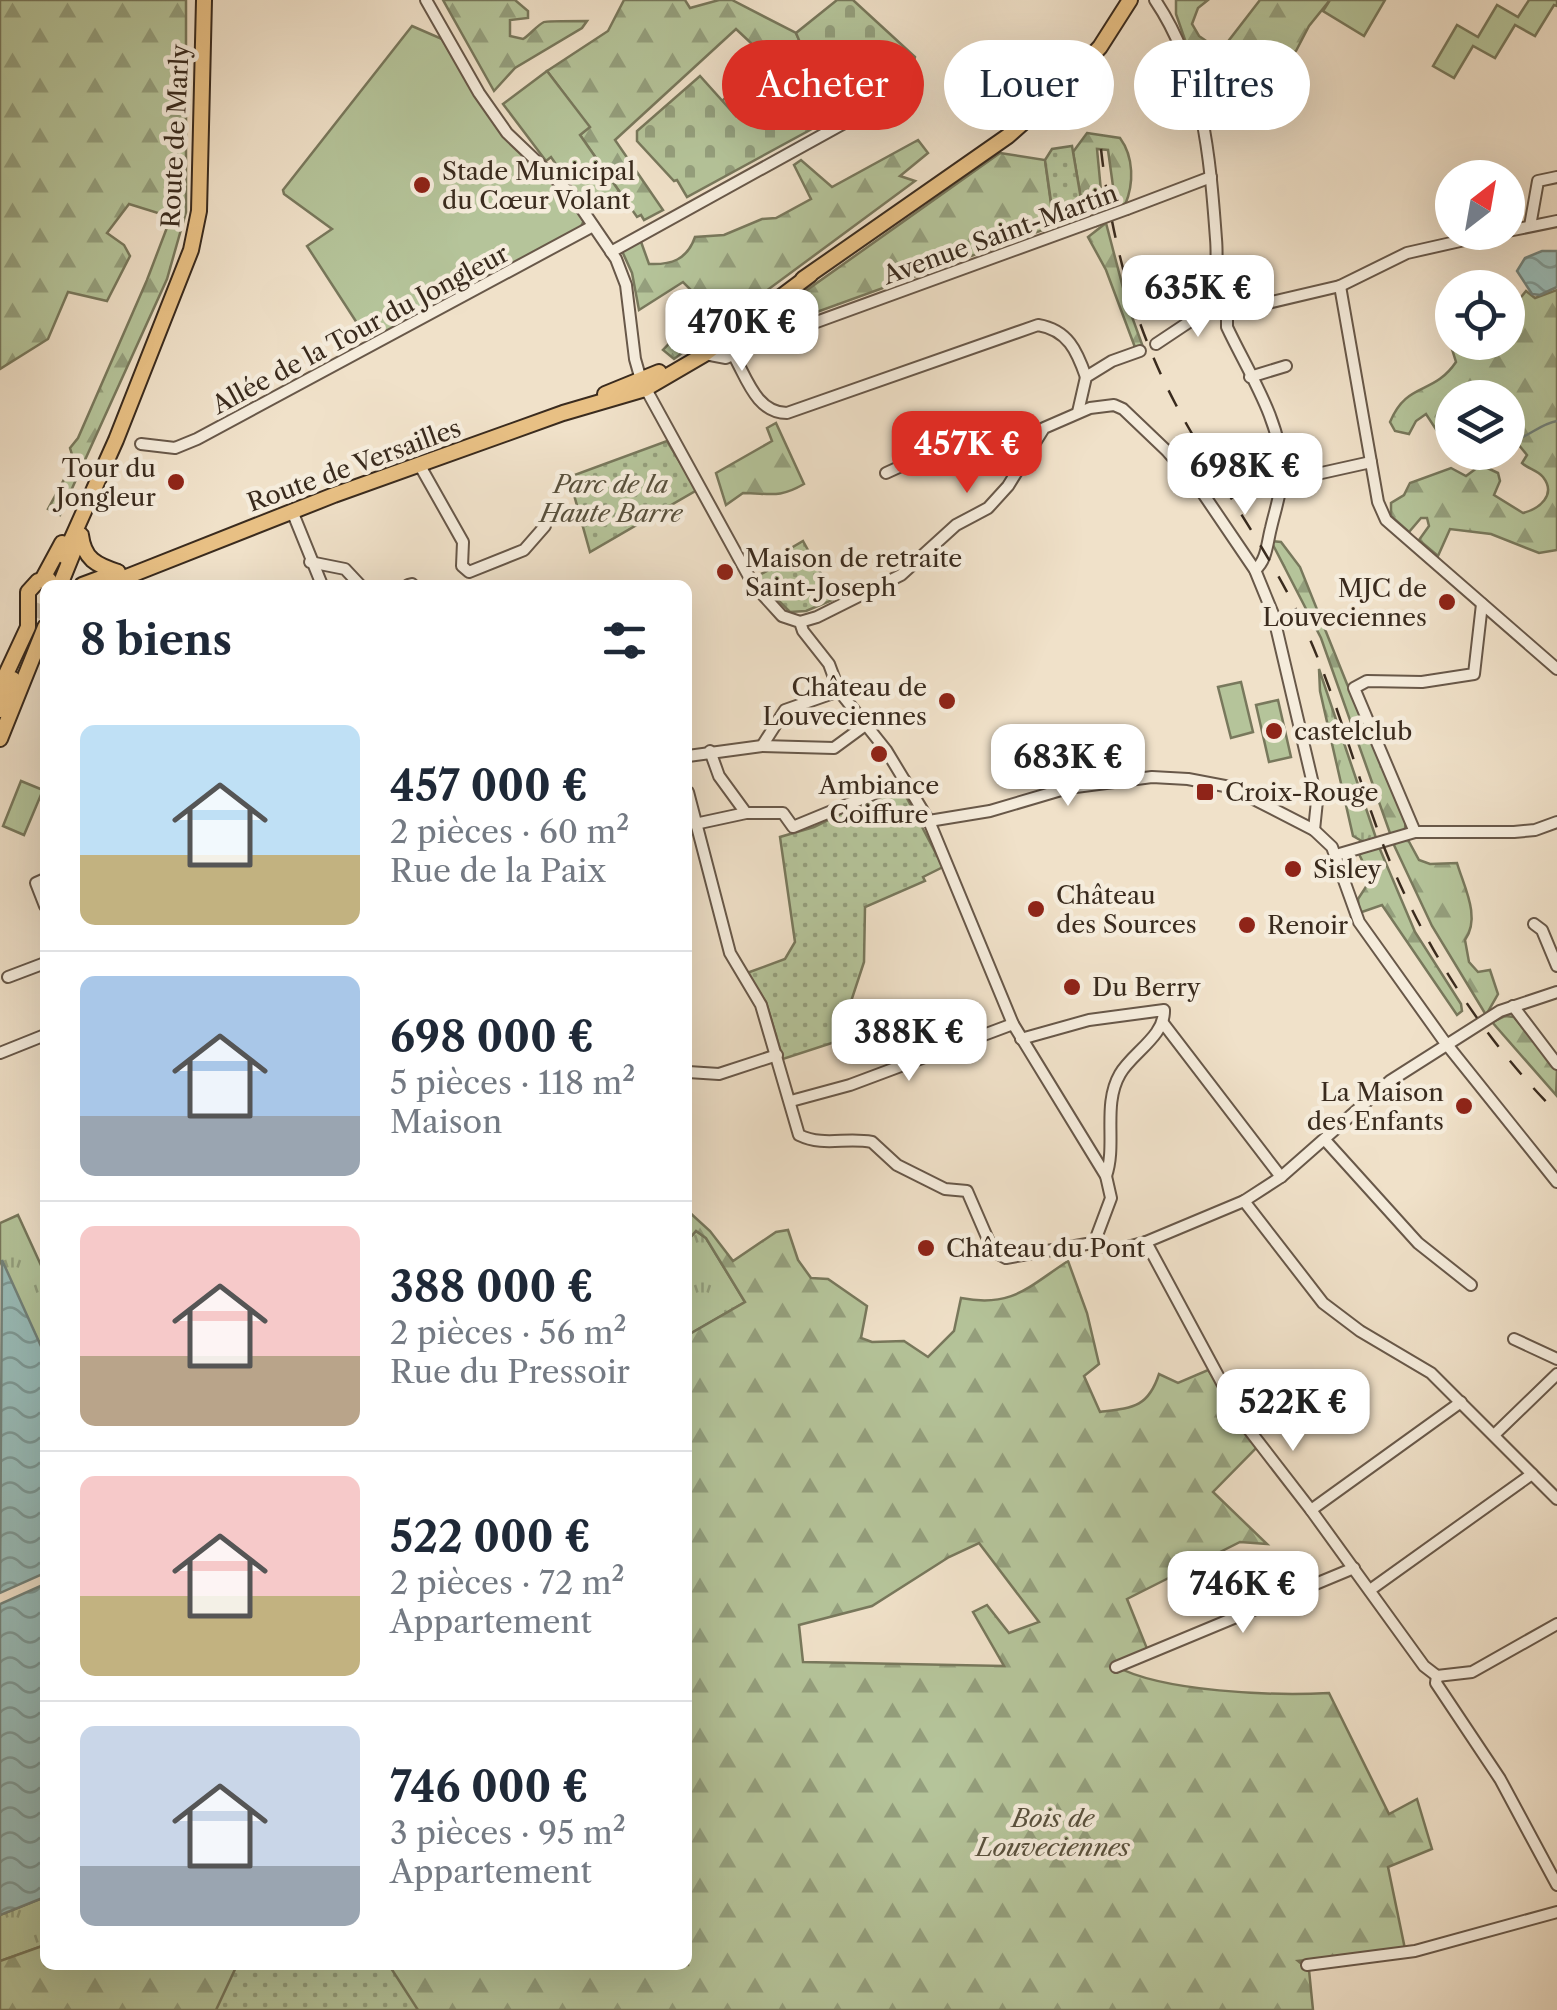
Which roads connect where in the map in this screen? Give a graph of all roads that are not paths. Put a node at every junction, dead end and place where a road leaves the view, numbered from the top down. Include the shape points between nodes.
1 (204, 0) edge
2 (426, 0) edge
3 (1120, 0) edge
4 (1130, 0) edge
5 (1156, 0) edge
6 (1095, 40) edge
7 (1104, 40) edge
8 (832, 130) edge
9 (1015, 130) edge
10 (1211, 177) junction
11 (1557, 177) edge
12 (1557, 221) edge
13 (593, 226) junction
14 (1530, 226) junction
15 (1525, 227) edge
16 (1435, 247) edge
17 (611, 252) junction
18 (1340, 286) junction
19 (1223, 306) junction
20 (737, 333) junction
21 (1156, 344) dead end
22 (1140, 351) dead end
23 (705, 354) junction
24 (734, 356) junction
25 (1286, 366) dead end
26 (1086, 377) junction
27 (1250, 378) junction
28 (643, 384) junction
29 (1078, 412) junction
30 (1040, 432) junction
31 (116, 440) junction
32 (141, 444) dead end
33 (1371, 462) junction
34 (419, 464) junction
35 (886, 472) dead end
36 (1281, 478) junction
37 (1200, 490) junction
38 (292, 511) junction
39 (545, 526) dead end
40 (82, 535) junction
41 (64, 556) tunnel mouth
42 (162, 560) junction
43 (310, 562) junction
44 (1255, 570) junction
45 (119, 572) junction
46 (42, 580) edge
47 (61, 580) edge
48 (96, 580) edge
49 (117, 580) edge
50 (319, 580) edge
51 (356, 580) edge
52 (40, 581) edge
53 (1482, 604) junction
54 (29, 606) junction
55 (40, 615) edge
56 (800, 622) junction
57 (40, 639) edge
58 (22, 657) tunnel mouth
59 (1557, 670) edge
60 (0, 687) edge
61 (838, 691) junction
62 (0, 710) edge
63 (864, 726) junction
64 (0, 738) edge
65 (762, 746) junction
66 (710, 751) junction
67 (692, 755) edge
68 (905, 781) junction
69 (692, 808) edge
70 (746, 813) junction
71 (929, 821) junction
72 (1557, 822) edge
73 (696, 824) junction
74 (1314, 830) junction
75 (1415, 832) junction
76 (1336, 855) junction
77 (1534, 924) dead end
78 (40, 965) edge
79 (1557, 966) edge
80 (8, 977) dead end
81 (1557, 992) edge
82 (1513, 1006) junction
83 (1163, 1023) junction
84 (1013, 1024) junction
85 (40, 1037) edge
86 (1021, 1039) junction
87 (1448, 1045) junction
88 (0, 1053) edge
89 (777, 1054) junction
90 (1557, 1064) edge
91 (692, 1072) edge
92 (791, 1100) junction
93 (1325, 1140) junction
94 (1106, 1176) junction
95 (1281, 1176) junction
96 (1557, 1182) edge
97 (1244, 1201) junction
98 (1098, 1242) junction
99 (1146, 1242) junction
100 (1471, 1284) dead end
101 (1514, 1339) dead end
102 (1557, 1360) edge
103 (1557, 1374) edge
104 (1462, 1402) junction
105 (1494, 1435) junction
106 (1532, 1474) junction
107 (1557, 1499) edge
108 (1311, 1510) junction
109 (1354, 1568) junction
110 (1370, 1590) junction
111 (1557, 1624) edge
112 (1116, 1667) dead end
113 (1437, 1676) junction
114 (1557, 1885) edge
115 (1557, 1912) edge
116 (1307, 1965) dead end

1 - 31 main road, Route de Marly via 199,212 191,250
2 - 13 street via 507,133 573,196
3 - 6 main road, Route de Versailles
4 - 7 main road, Route de Versailles
5 - 10 street via 1189,68
8 - 17 street
9 - 20 main road, Route de Versailles
10 - 19 street
10 - 20 street, Avenue Saint-Martin, bridge via 756,344
11 - 14 street via 1538,180
12 - 14 street
13 - 17 street
13 - 32 street, Allée de la Tour du Jongleur via 197,438 175,448
14 - 15 street
16 - 18 street
17 - 28 street via 626,285
18 - 19 street via 1238,310
18 - 33 street
19 - 21 street
19 - 27 street
20 - 23 main road, Route de Versailles
20 - 24 street
20 - 28 main road, Route de Versailles
22 - 26 street
23 - 24 street
23 - 28 main road, Route de Versailles
24 - 26 street via 759,401 776,414 1038,325 1059,331 1072,344
25 - 27 street
26 - 29 street
27 - 36 street via 1272,424
28 - 34 main road, Route de Versailles
28 - 56 street via 753,584 782,616
29 - 30 street
29 - 37 street via 1123,409
30 - 35 street via 989,426
30 - 56 street via 999,498 901,575
31 - 40 main road, Route de Marly
31 - 41 main road, Route de Marly
31 - 46 main road, Route de Marly
33 - 36 street
33 - 53 street via 1388,524
34 - 38 main road, Route de Versailles
34 - 39 street via 462,542 462,566 469,572 524,550
36 - 37 street via 1245,466
36 - 44 street via 1263,562
37 - 44 street
38 - 42 main road, Route de Versailles
38 - 43 street
40 - 45 main road via 90,560
40 - 47 main road, Route de Marly
42 - 45 main road, Route de Versailles
42 - 49 main road, Route de Versailles
43 - 50 street
43 - 51 street via 346,569
44 - 74 street via 1273,614 1317,801
45 - 48 main road, Route de Versailles
52 - 54 main road via 30,587
53 - 59 street
53 - 75 street via 1474,674 1367,682 1354,691
54 - 55 main road
54 - 60 main road via 28,626
56 - 61 street via 829,664
57 - 64 main road
58 - 62 main road
61 - 63 street
61 - 65 street via 785,710
63 - 65 street via 834,748
63 - 68 street
65 - 66 street
66 - 67 street
66 - 70 street
68 - 70 street via 793,827 783,813
68 - 71 street
69 - 73 street
70 - 73 street
71 - 74 street via 1068,788 1152,777 1230,787
71 - 84 street
72 - 75 street via 1514,832
73 - 89 street via 730,952 760,1001
74 - 76 street
75 - 76 street
76 - 87 street via 1359,922
77 - 79 street
78 - 80 street
81 - 82 street
82 - 87 street
82 - 90 street
83 - 86 street via 1164,1010 1089,1020
83 - 94 street via 1119,1074
83 - 95 street
84 - 86 street
84 - 92 street
85 - 88 street
86 - 94 street
87 - 93 street via 1374,1093
87 - 96 street
89 - 91 street via 719,1074
89 - 92 street
92 - 98 street via 798,1134 812,1142 872,1142 897,1165 945,1189 968,1190 993,1251 1006,1258
93 - 95 street
93 - 100 street via 1418,1243
94 - 98 street via 1111,1198
95 - 97 street
97 - 99 street
97 - 104 street via 1324,1303 1431,1373
98 - 99 street via 1120,1250
99 - 108 street via 1243,1422
101 - 102 street
103 - 105 street
104 - 105 street
104 - 108 street
105 - 106 street
106 - 107 street
106 - 110 street
108 - 109 street
109 - 110 street
109 - 112 street
110 - 113 street
111 - 113 street via 1472,1672
113 - 114 street
115 - 116 street via 1415,1951

